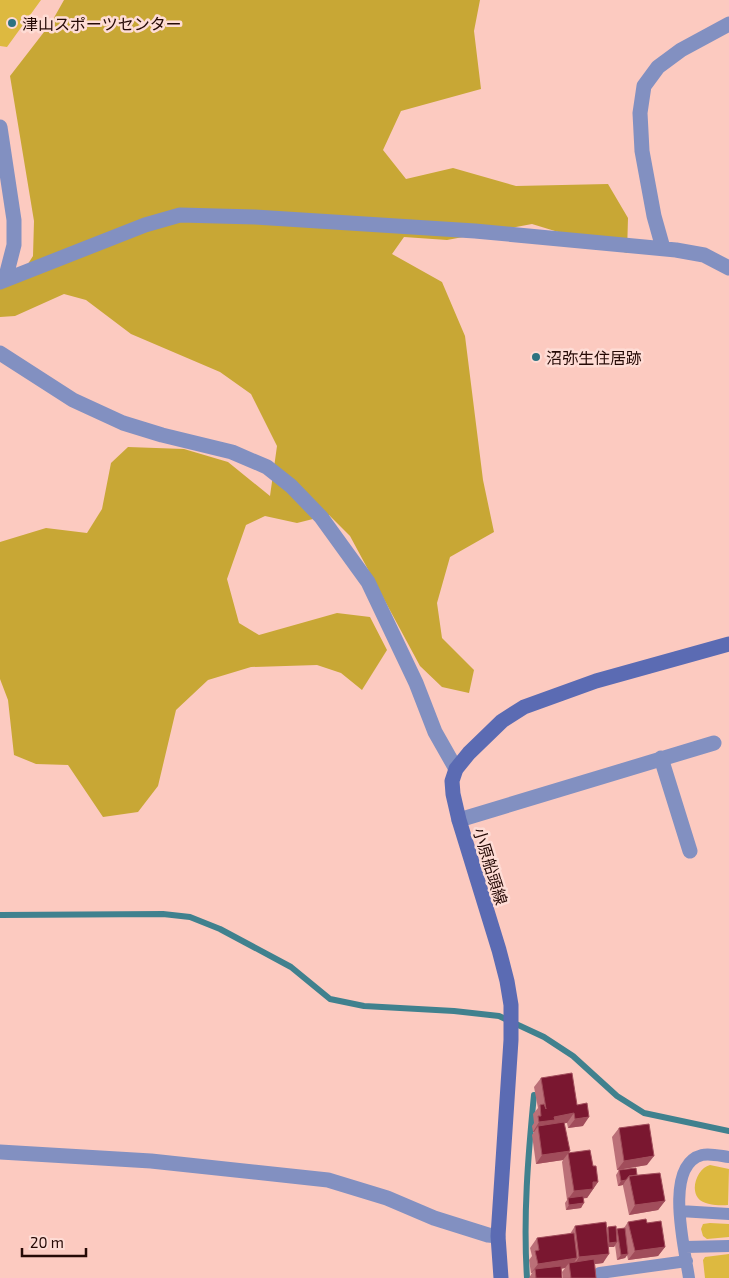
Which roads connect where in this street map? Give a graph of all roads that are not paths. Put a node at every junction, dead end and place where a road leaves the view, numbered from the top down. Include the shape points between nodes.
1 (729, 24) edge
2 (0, 127) edge
3 (663, 248) junction
4 (729, 268) edge
5 (3, 281) edge
6 (0, 353) edge
7 (729, 644) edge
8 (714, 743) dead end
9 (661, 758) junction
10 (456, 769) junction
11 (459, 820) junction
12 (690, 851) dead end
13 (0, 1152) edge
14 (729, 1158) edge
15 (680, 1211) junction
16 (729, 1214) edge
17 (498, 1236) junction
18 (729, 1246) edge
19 (685, 1247) junction
20 (686, 1261) junction
21 (651, 1272) edge
22 (623, 1274) edge
23 (501, 1278) edge
24 (600, 1278) edge
25 (689, 1278) edge

1 - 3 street via 681,50 658,68 644,86 640,112 642,151
2 - 5 street via 14,220 14,245
3 - 4 street via 704,255
3 - 5 street via 475,231 180,215 145,225
6 - 10 street via 73,400 115,420 232,452 267,467 291,486 321,517 368,582 435,732
7 - 10 main road via 596,682 524,707 502,721
8 - 9 street
9 - 11 street
9 - 12 street
10 - 11 main road, 小原船頭線 via 452,781
11 - 17 main road, 小原船頭線 via 499,950 511,1005
13 - 17 street via 151,1161 328,1180 388,1198 434,1218
14 - 15 lane via 702,1155 690,1161 682,1174
15 - 16 lane
15 - 19 lane
17 - 23 main road, 小原船頭線
18 - 19 lane
19 - 20 lane
20 - 21 lane
20 - 25 lane
21 - 22 lane
22 - 24 lane via 600,1273

